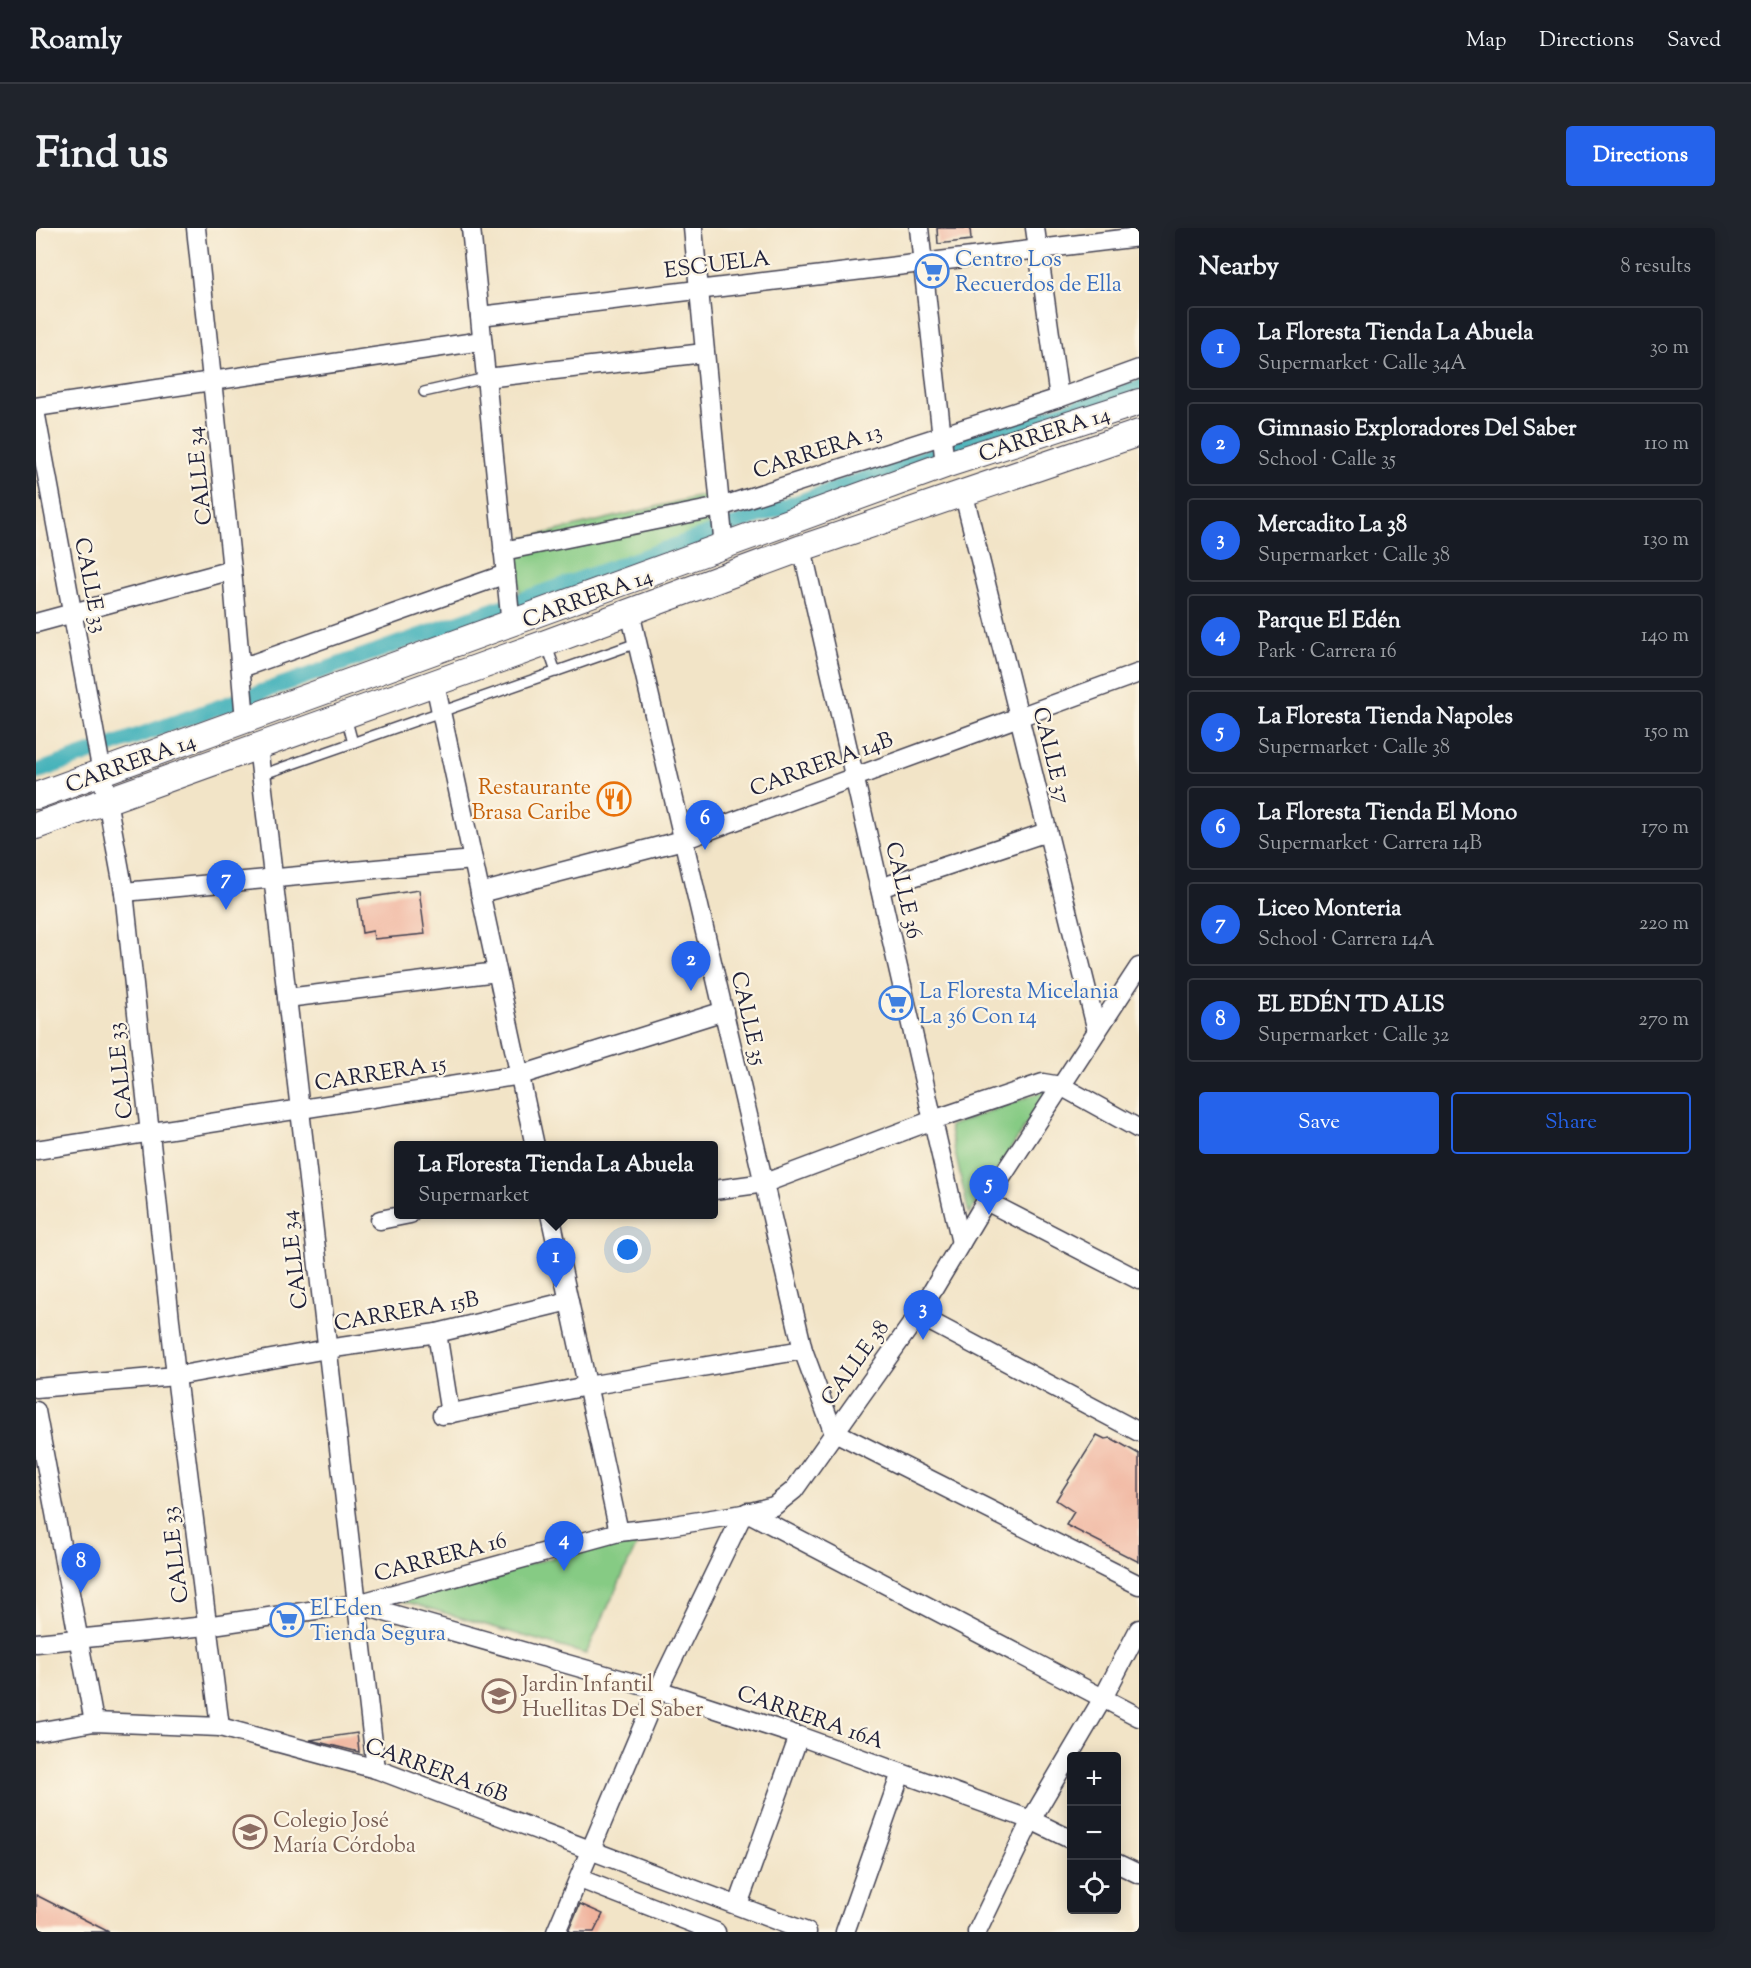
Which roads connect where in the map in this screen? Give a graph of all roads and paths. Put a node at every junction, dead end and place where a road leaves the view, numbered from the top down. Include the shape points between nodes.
1 (196, 228) edge
2 (471, 228) edge
3 (693, 228) edge
4 (919, 228) edge
5 (1035, 228) edge
6 (1137, 228) edge
7 (1139, 238) edge
8 (1139, 244) edge
9 (1037, 250) junction
10 (923, 262) junction
11 (698, 289) junction
12 (480, 316) junction
13 (482, 341) junction
14 (704, 353) junction
15 (1139, 369) edge
16 (486, 378) junction
17 (212, 381) junction
18 (424, 392) dead end
19 (1059, 398) junction
20 (1139, 402) edge
21 (36, 407) edge
22 (36, 416) edge
23 (1139, 433) edge
24 (942, 435) junction
25 (944, 460) junction
26 (963, 491) junction
27 (720, 510) junction
28 (723, 541) junction
29 (802, 548) junction
30 (502, 551) junction
31 (232, 570) junction
32 (507, 582) junction
33 (73, 612) junction
34 (630, 612) junction
35 (511, 618) junction
36 (36, 623) edge
37 (546, 643) junction
38 (637, 643) junction
39 (556, 672) junction
40 (1139, 673) edge
41 (241, 674) junction
42 (435, 684) junction
43 (440, 712) junction
44 (244, 713) junction
45 (345, 715) junction
46 (1018, 716) junction
47 (353, 743) junction
48 (258, 746) junction
49 (103, 764) junction
50 (261, 776) junction
51 (855, 776) junction
52 (36, 796) edge
53 (109, 800) junction
54 (36, 826) edge
55 (1047, 832) junction
56 (683, 840) junction
57 (473, 860) junction
58 (274, 876) junction
59 (880, 888) junction
60 (124, 892) junction
61 (480, 893) junction
62 (1139, 967) edge
63 (497, 972) junction
64 (287, 998) junction
65 (724, 1011) junction
66 (1097, 1031) junction
67 (521, 1075) junction
68 (1061, 1086) junction
69 (299, 1109) junction
70 (933, 1120) junction
71 (1139, 1129) edge
72 (149, 1134) junction
73 (534, 1141) edge
74 (36, 1150) edge
75 (765, 1183) junction
76 (718, 1189) edge
77 (986, 1201) junction
78 (394, 1218) edge
79 (551, 1219) edge
80 (380, 1221) dead end
81 (962, 1243) junction
82 (1139, 1280) edge
83 (569, 1300) junction
84 (918, 1315) junction
85 (436, 1333) junction
86 (327, 1349) junction
87 (803, 1350) junction
88 (176, 1376) junction
89 (587, 1386) junction
90 (36, 1388) edge
91 (36, 1411) edge
92 (833, 1431) junction
93 (1139, 1432) edge
94 (774, 1506) joint
95 (745, 1513) junction
96 (619, 1532) junction
97 (1139, 1585) edge
98 (357, 1604) junction
99 (206, 1626) junction
100 (1139, 1629) edge
101 (78, 1640) junction
102 (36, 1643) edge
103 (658, 1690) junction
104 (1103, 1698) junction
105 (1139, 1717) edge
106 (94, 1722) junction
107 (220, 1727) junction
108 (36, 1732) edge
109 (799, 1736) junction
110 (376, 1769) junction
111 (901, 1773) junction
112 (1031, 1820) junction
113 (1067, 1838) edge
114 (591, 1852) junction
115 (1121, 1865) edge
116 (1139, 1874) edge
117 (580, 1879) junction
118 (738, 1905) junction
119 (556, 1932) edge
120 (716, 1932) edge
121 (807, 1932) edge
122 (845, 1932) edge
123 (977, 1932) edge

1 - 17 street, CALLE 34
2 - 12 street
3 - 11 street
4 - 10 street
5 - 9 street
6 - 7 street
7 - 8 street
7 - 9 street, ESCUELA
9 - 10 street, ESCUELA
9 - 19 street
10 - 11 street, ESCUELA
10 - 24 street
11 - 12 street, ESCUELA
11 - 14 street
12 - 13 street
13 - 16 street
13 - 17 street
14 - 16 street
14 - 27 street
15 - 19 street, CARRERA 13
16 - 18 lane
16 - 30 street
17 - 21 street
17 - 31 street, CALLE 34
19 - 24 street, CARRERA 13
20 - 25 main road, CARRERA 14
22 - 33 street, CALLE 33
23 - 26 main road, CARRERA 14
24 - 25 street
24 - 27 street, CARRERA 13
25 - 28 main road, CARRERA 14
26 - 29 main road, CARRERA 14
26 - 46 street, CALLE 37
27 - 28 street
27 - 30 street, CARRERA 13
28 - 35 main road, CARRERA 14
29 - 34 main road, CARRERA 14
29 - 51 street, CALLE 36
30 - 32 street
31 - 33 street
31 - 41 street, CALLE 34
32 - 35 street
32 - 41 street
33 - 36 street
33 - 49 street, CALLE 33
34 - 37 main road, CARRERA 14
34 - 38 street, CALLE 35
35 - 44 main road, CARRERA 14
37 - 39 lane
37 - 42 main road, CARRERA 14
38 - 39 lane
38 - 56 street, CALLE 35
39 - 43 lane
40 - 46 street, CARRERA 14B
41 - 44 street, CALLE 34
42 - 43 street
42 - 45 main road, CARRERA 14
43 - 47 lane
43 - 57 street
44 - 49 main road, CARRERA 14
45 - 47 lane
45 - 48 main road, CARRERA 14
46 - 51 street, CARRERA 14B
46 - 55 street, CALLE 37
47 - 50 lane
48 - 50 street, CALLE 34
48 - 53 main road, CARRERA 14
49 - 52 main road, CARRERA 14
49 - 53 street, CALLE 33
50 - 58 street, CALLE 34
51 - 56 street, CARRERA 14B
51 - 59 street, CALLE 36
53 - 54 main road, CARRERA 14
53 - 60 street, CALLE 33
55 - 59 street
55 - 66 street, CALLE 37
56 - 61 street, CARRERA 14B
56 - 65 street, CALLE 35
57 - 58 street
57 - 61 street
58 - 60 street
58 - 64 street, CALLE 34
59 - 70 street, CALLE 36
60 - 72 street, CALLE 33
61 - 63 street
62 - 66 street, CALLE 38
63 - 64 street
63 - 67 street
64 - 69 street, CALLE 34
65 - 67 street, CARRERA 15
65 - 75 street, CALLE 35
66 - 68 street, CALLE 38
67 - 69 street, CARRERA 15
67 - 73 street
68 - 70 street via 1033,1085
68 - 71 street
68 - 77 street, CALLE 38
69 - 72 street, CARRERA 15
69 - 86 street, CALLE 34
70 - 75 street
70 - 81 street, CALLE 36
72 - 74 street, CARRERA 15
72 - 88 street, CALLE 33
75 - 76 street
75 - 87 street, CALLE 35
77 - 81 street, CALLE 38
77 - 82 street
78 - 80 street
79 - 83 street
81 - 84 street, CALLE 38
83 - 85 street, CARRERA 15B
83 - 89 street
84 - 92 street, CALLE 38
84 - 93 street
85 - 86 street, CARRERA 15B
85 - 89 street via 446,1414
86 - 88 street, CARRERA 15B
86 - 98 street, CALLE 34
87 - 89 street
87 - 92 street, CALLE 35
88 - 90 street, CARRERA 15B
88 - 99 street, CALLE 33
89 - 96 street
91 - 101 street
92 - 94 street, CALLE 38 via 794,1490
92 - 97 street
94 - 95 street, CARRERA 16
95 - 96 street, CARRERA 16
95 - 103 street
95 - 104 street
96 - 98 street, CARRERA 16
98 - 99 street, CARRERA 16
98 - 103 street, CARRERA 16A
98 - 110 street, CALLE 34
99 - 101 street, CARRERA 16
99 - 107 street, CALLE 33
100 - 104 street
101 - 102 street, CARRERA 16
101 - 106 street
103 - 109 street, CARRERA 16A
103 - 114 street
104 - 105 street
104 - 112 street
106 - 107 street, CARRERA 16B
106 - 108 street, CARRERA 16B
107 - 110 street, CARRERA 16B
109 - 111 street, CARRERA 16A
109 - 118 street
110 - 114 street, CARRERA 16B
111 - 112 street, CARRERA 16A
111 - 122 street
112 - 113 street, CARRERA 16A
112 - 123 street
114 - 117 street
114 - 118 street, CARRERA 16B
115 - 116 street
117 - 119 street
117 - 120 street
118 - 121 street, CARRERA 16B

